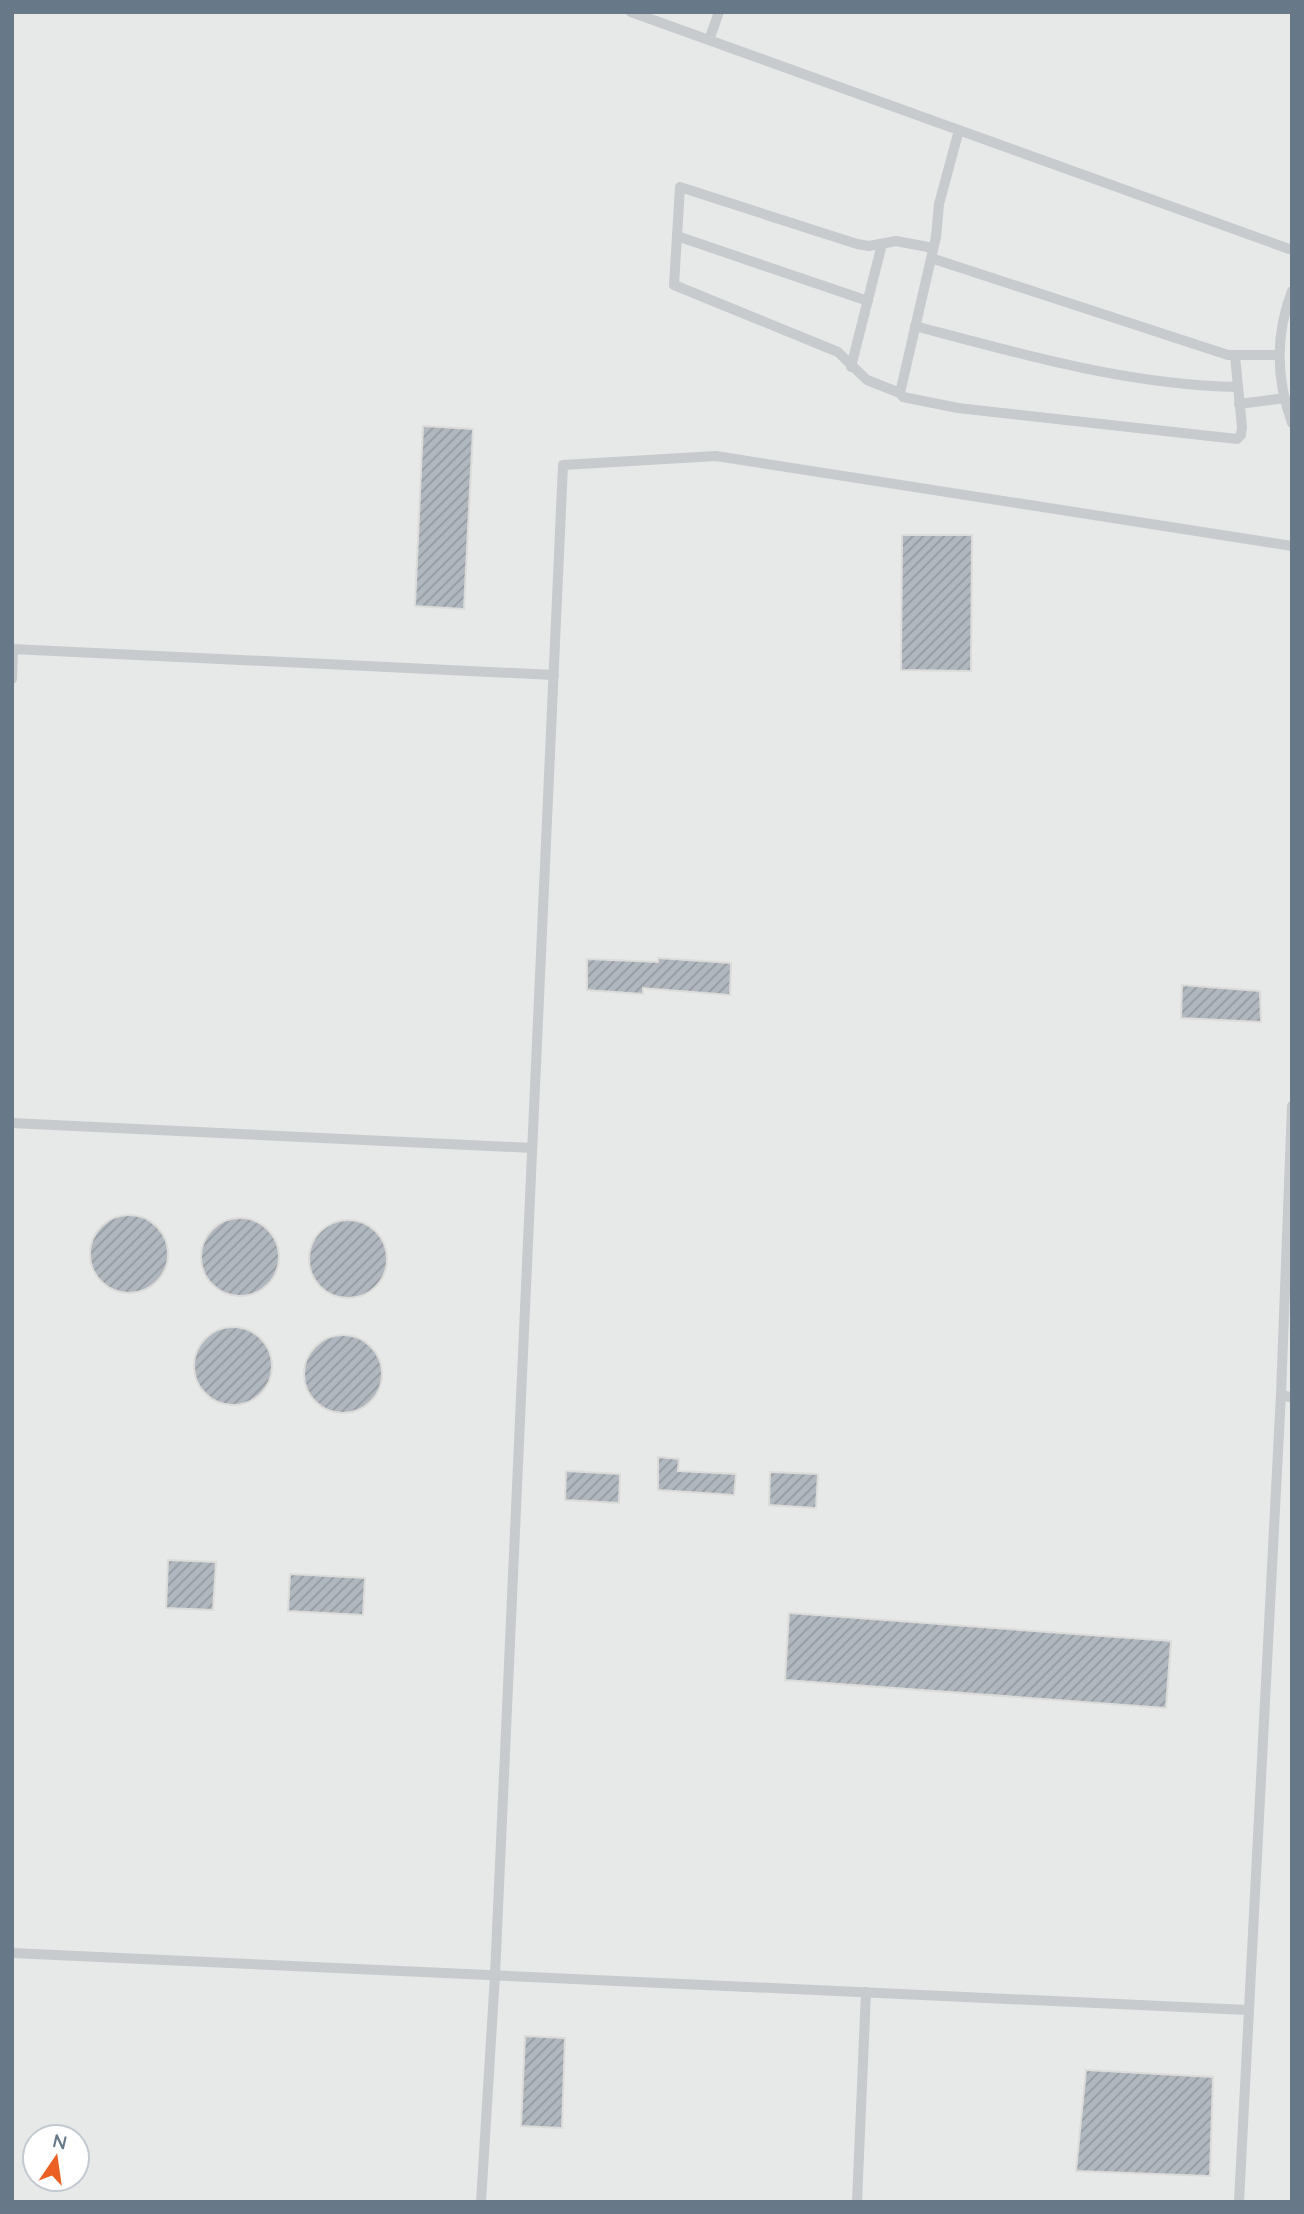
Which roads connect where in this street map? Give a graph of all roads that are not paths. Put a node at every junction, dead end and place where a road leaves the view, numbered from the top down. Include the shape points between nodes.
1 (631, 12) edge
2 (719, 12) edge
3 (709, 40) junction
4 (959, 130) junction
5 (677, 236) junction
6 (882, 244) junction
7 (933, 248) junction
8 (1292, 250) edge
9 (1292, 291) edge
10 (867, 300) junction
11 (915, 326) junction
12 (1278, 351) junction
13 (1235, 356) junction
14 (851, 366) junction
15 (1238, 387) junction
16 (900, 393) junction
17 (1285, 398) junction
18 (1240, 404) junction
19 (1292, 423) edge
20 (1292, 546) edge
21 (13, 649) edge
22 (554, 675) junction
23 (12, 679) edge
24 (1292, 1106) edge
25 (12, 1123) edge
26 (532, 1148) junction
27 (1286, 1396) edge
28 (12, 1952) edge
29 (495, 1975) junction
30 (866, 1992) junction
31 (1247, 2010) junction
32 (481, 2202) edge
33 (857, 2202) edge
34 (1239, 2202) edge

1 - 3 lane
2 - 3 lane
3 - 4 lane
4 - 7 lane via 939,204
4 - 8 lane
5 - 6 lane via 680,187 858,244
5 - 10 lane
5 - 14 lane via 674,285 838,352
6 - 7 lane via 909,242
6 - 10 lane
7 - 11 lane
7 - 13 lane via 1190,344
9 - 12 lane
10 - 14 lane
11 - 15 lane via 1038,359 1187,386
11 - 16 lane
12 - 13 lane
12 - 17 lane
13 - 15 lane
14 - 16 lane via 867,380
15 - 18 lane
16 - 18 lane via 907,400 958,408 1228,440 1241,435
17 - 18 lane
17 - 19 lane
20 - 22 lane via 716,456 563,465
21 - 22 lane
21 - 23 lane
22 - 26 lane
24 - 27 lane
25 - 26 lane
26 - 29 lane
27 - 31 lane
28 - 29 lane
29 - 30 lane
29 - 32 lane
30 - 31 lane
30 - 33 lane
31 - 34 lane

